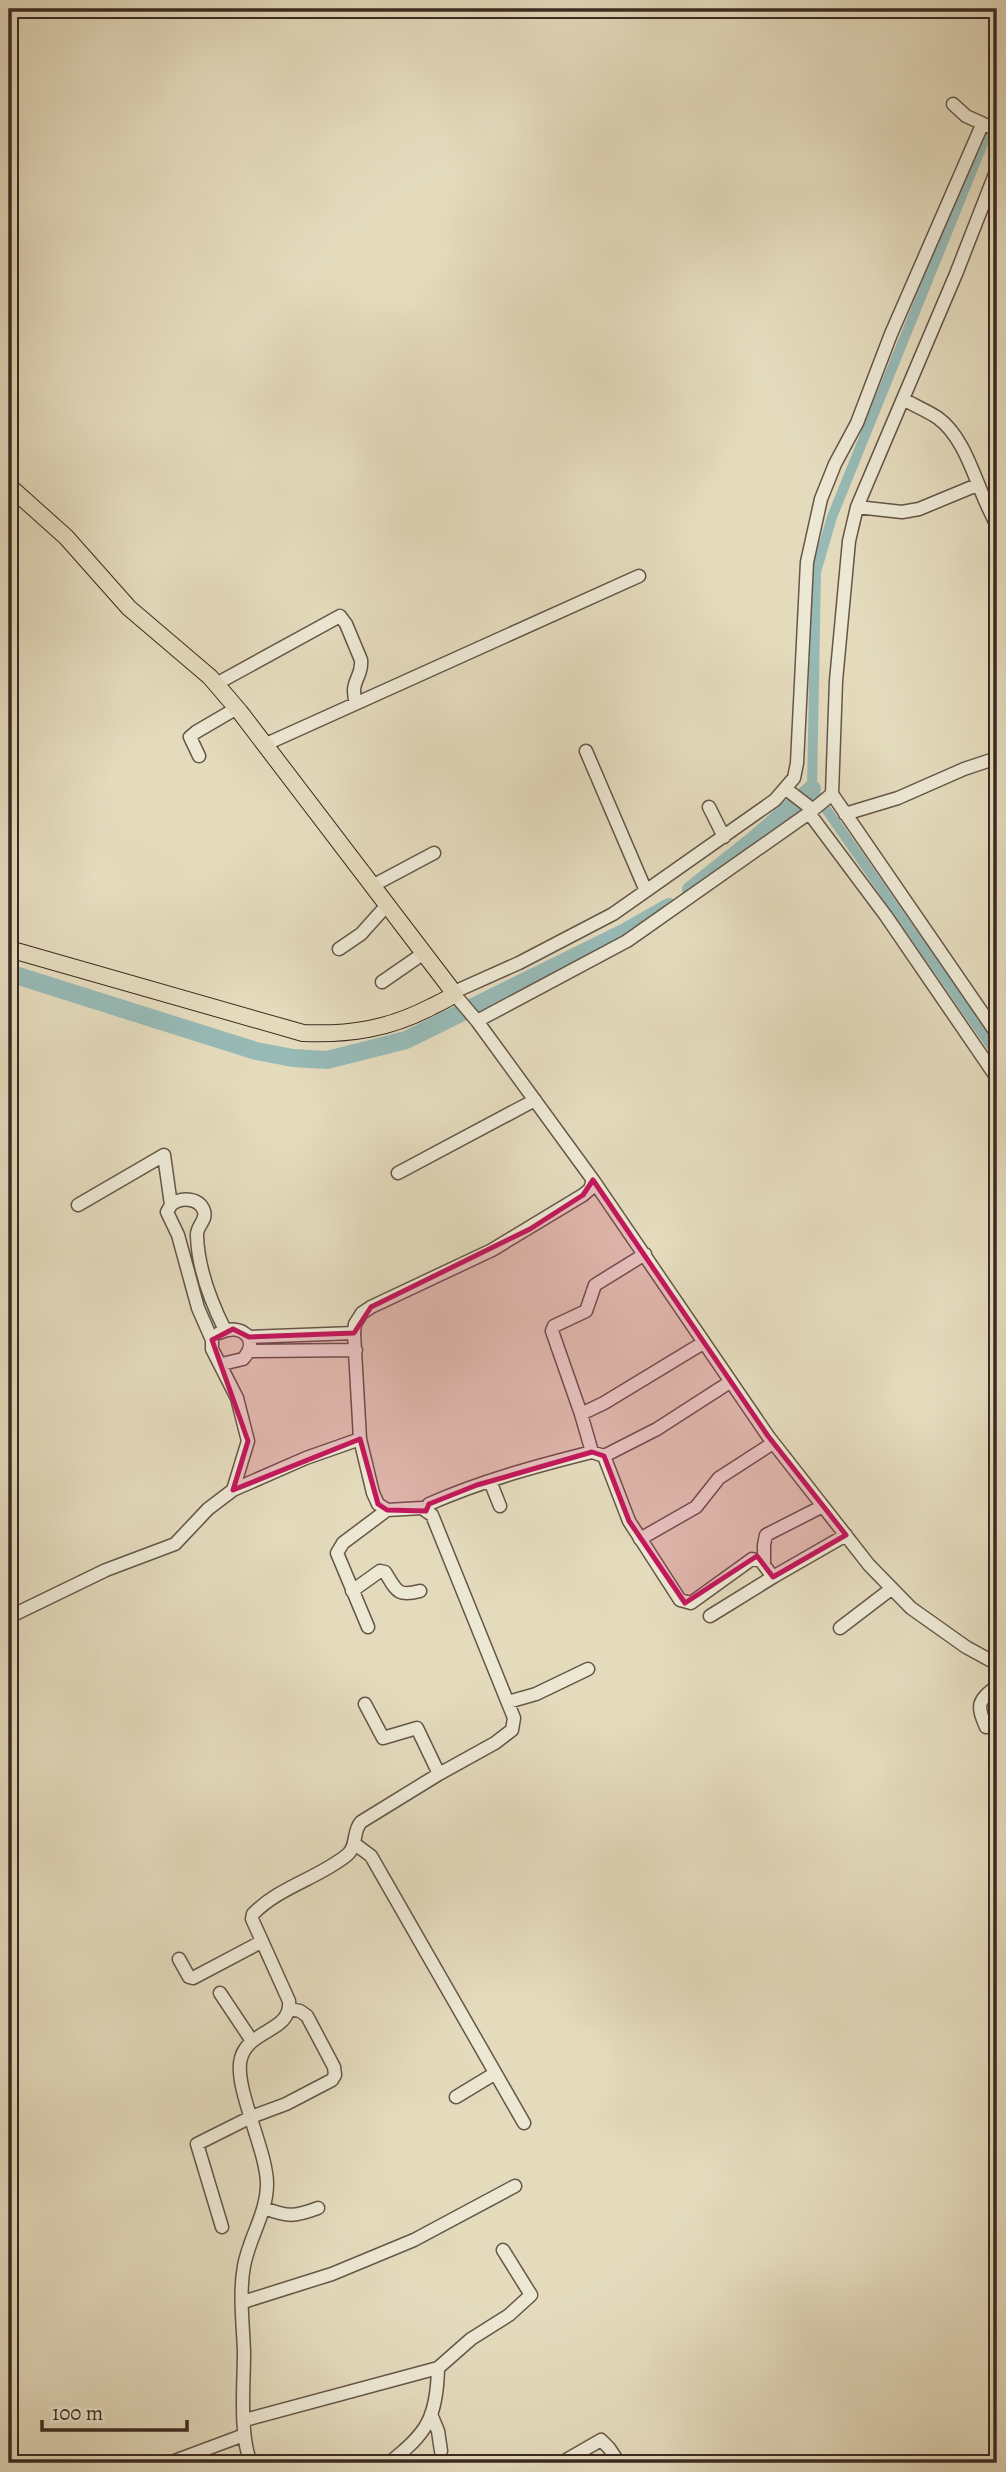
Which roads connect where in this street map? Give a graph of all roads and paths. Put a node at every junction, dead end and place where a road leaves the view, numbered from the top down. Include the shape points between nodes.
1 (953, 104) dead end
2 (989, 127) edge
3 (996, 174) edge
4 (903, 399) junction
5 (977, 485) junction
6 (9, 486) edge
7 (992, 503) edge
8 (857, 507) junction
9 (997, 526) edge
10 (639, 576) dead end
11 (216, 684) junction
12 (356, 703) junction
13 (237, 708) junction
14 (264, 745) junction
15 (586, 751) dead end
16 (199, 756) dead end
17 (997, 758) edge
18 (789, 791) junction
19 (830, 796) junction
20 (709, 807) dead end
21 (812, 809) junction
22 (845, 814) junction
23 (724, 837) junction
24 (434, 853) dead end
25 (372, 886) junction
26 (646, 891) junction
27 (387, 905) junction
28 (9, 949) edge
29 (339, 949) dead end
30 (424, 953) junction
31 (382, 982) dead end
32 (456, 995) junction
33 (475, 1018) junction
34 (997, 1034) edge
35 (997, 1078) edge
36 (535, 1100) junction
37 (398, 1173) dead end
38 (593, 1180) junction
39 (78, 1205) dead end
40 (171, 1205) junction
41 (196, 1231) junction
42 (178, 1235) junction
43 (645, 1254) junction
44 (225, 1330) junction
45 (354, 1333) junction
46 (248, 1337) junction
47 (212, 1340) junction
48 (703, 1343) junction
49 (356, 1350) junction
50 (249, 1351) junction
51 (222, 1364) junction
52 (730, 1382) junction
53 (581, 1414) junction
54 (360, 1439) junction
55 (773, 1443) junction
56 (598, 1454) junction
57 (490, 1481) junction
58 (233, 1490) junction
59 (500, 1506) dead end
60 (823, 1506) junction
61 (387, 1510) junction
62 (426, 1511) junction
63 (846, 1535) junction
64 (640, 1539) junction
65 (764, 1564) junction
66 (773, 1577) junction
67 (891, 1589) junction
68 (352, 1591) junction
69 (420, 1591) dead end
70 (710, 1616) dead end
71 (9, 1617) edge
72 (368, 1627) dead end
73 (840, 1628) dead end
74 (997, 1664) edge
75 (588, 1669) dead end
76 (997, 1686) edge
77 (508, 1702) junction
78 (365, 1704) dead end
79 (986, 1727) dead end
80 (439, 1774) junction
81 (355, 1844) junction
82 (261, 1942) junction
83 (179, 1959) dead end
84 (220, 1993) dead end
85 (290, 2009) junction
86 (252, 2040) junction
87 (494, 2074) junction
88 (456, 2098) dead end
89 (251, 2117) junction
90 (524, 2123) dead end
91 (515, 2186) dead end
92 (264, 2208) junction
93 (318, 2208) dead end
94 (222, 2227) dead end
95 (503, 2250) dead end
96 (243, 2302) junction
97 (438, 2368) junction
98 (431, 2414) junction
99 (245, 2420) junction
100 (244, 2435) junction
101 (441, 2451) dead end
102 (169, 2463) edge
103 (251, 2463) edge
104 (388, 2463) edge
105 (561, 2463) edge
106 (619, 2463) edge

1 - 2 street
2 - 18 street via 891,334 821,499 807,562 797,763
3 - 4 street
4 - 5 street via 950,430
4 - 8 street
5 - 7 street
5 - 8 street via 919,509 902,512
6 - 11 main road via 65,537 129,608
7 - 9 street
8 - 19 street via 849,541 837,668
10 - 12 street
11 - 12 street via 340,616 361,660 352,691
11 - 13 main road
12 - 14 street
13 - 14 main road
13 - 16 street via 190,737
14 - 25 main road
15 - 26 street
17 - 22 street
18 - 21 street
18 - 23 street
19 - 21 street
19 - 22 street
20 - 23 street
21 - 33 street via 627,941
21 - 35 street
22 - 34 street
23 - 26 street
24 - 25 street
25 - 27 main road
26 - 32 street via 613,914
27 - 29 street via 361,934
27 - 30 main road
28 - 32 main road via 303,1033 337,1034 384,1027
30 - 31 street
30 - 32 main road
32 - 33 street
33 - 36 street
36 - 37 street
36 - 38 street
38 - 43 street
38 - 45 street via 583,1195 530,1228 446,1274 371,1307 362,1313
39 - 40 street via 164,1155
40 - 41 street via 185,1200 201,1205 204,1218
40 - 42 street via 167,1212
41 - 42 street
41 - 44 street via 201,1264
42 - 47 street
43 - 48 street
43 - 53 street via 595,1285 586,1311 554,1326
44 - 46 street
44 - 47 street
45 - 46 street
45 - 49 street
46 - 50 street
47 - 51 street
48 - 52 street
48 - 53 street
49 - 50 street
49 - 54 street
50 - 51 street via 243,1359
51 - 58 street via 248,1441
52 - 55 street
52 - 56 street via 657,1429
53 - 56 street
54 - 58 street
54 - 61 street via 373,1493
55 - 60 street
55 - 64 street via 719,1478 696,1507
56 - 57 street
56 - 64 street
57 - 59 street
57 - 62 street via 429,1504
58 - 71 street via 175,1544 106,1570
60 - 63 street
60 - 65 street via 766,1535
61 - 62 street
61 - 68 street via 339,1548
62 - 77 street via 435,1521
63 - 66 street
63 - 67 street
64 - 65 street via 685,1603 752,1559
65 - 66 street
66 - 70 street
67 - 73 street
67 - 74 street via 966,1647
68 - 69 street via 380,1571 404,1595
68 - 72 street
75 - 77 street
76 - 79 street via 979,1704
77 - 80 street via 514,1718 512,1730
78 - 80 street via 383,1738 417,1728
80 - 81 street via 361,1822
81 - 82 street via 348,1855 257,1910 252,1919
81 - 87 street via 371,1856
82 - 83 street via 193,1978
82 - 85 street
84 - 86 street
85 - 86 street via 283,2022
85 - 89 street via 307,2016 335,2075 286,2104
86 - 89 street via 240,2060
87 - 88 street
87 - 90 street
89 - 92 street via 267,2183
89 - 94 street via 196,2146
91 - 96 street via 414,2240 332,2274
92 - 93 street via 293,2216
92 - 96 street via 244,2265
95 - 97 street via 531,2295
96 - 99 street
97 - 98 street
97 - 99 street
98 - 101 street
98 - 104 street via 425,2429
99 - 100 street
100 - 102 street
100 - 103 street
105 - 106 street via 601,2440

